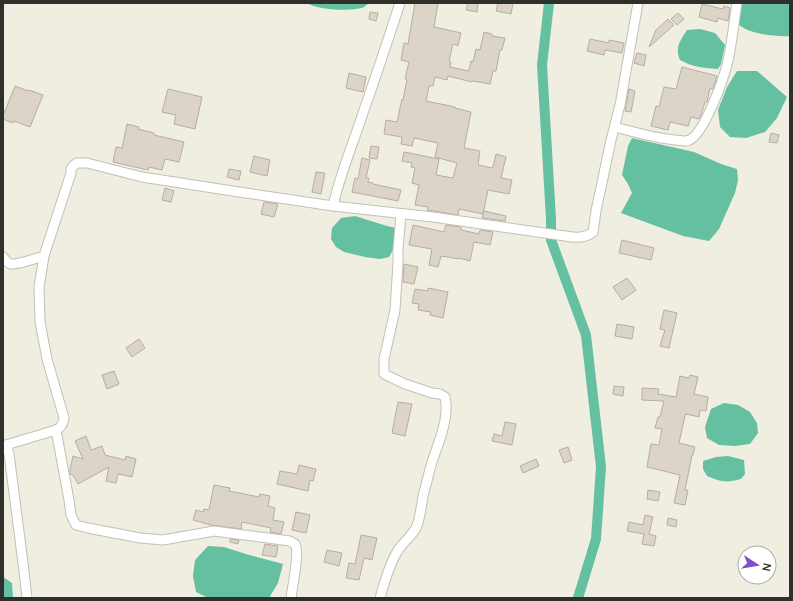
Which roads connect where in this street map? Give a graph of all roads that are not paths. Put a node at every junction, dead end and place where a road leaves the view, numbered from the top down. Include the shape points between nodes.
1 (400, 3) edge
2 (638, 3) edge
3 (737, 3) edge
4 (614, 127) junction
5 (333, 206) junction
6 (401, 214) junction
7 (44, 256) junction
8 (3, 257) edge
9 (56, 430) junction
10 (5, 446) edge
11 (26, 598) edge
12 (291, 598) edge
13 (380, 598) edge

1 - 5 street
2 - 4 street
3 - 4 street via 723,79 704,123 692,139 668,140
4 - 6 street via 593,232 590,235 570,237
5 - 6 street
5 - 7 street via 142,177 87,163 77,163 71,168
6 - 13 street via 395,310 384,359 384,374 445,397 446,414 416,528 393,558
7 - 8 street via 10,264
7 - 9 street via 39,287 40,322 47,359 64,418 64,422
9 - 10 street
9 - 12 street via 71,515 76,525 163,540 214,531 290,541 295,544 296,549
10 - 11 street via 9,454

